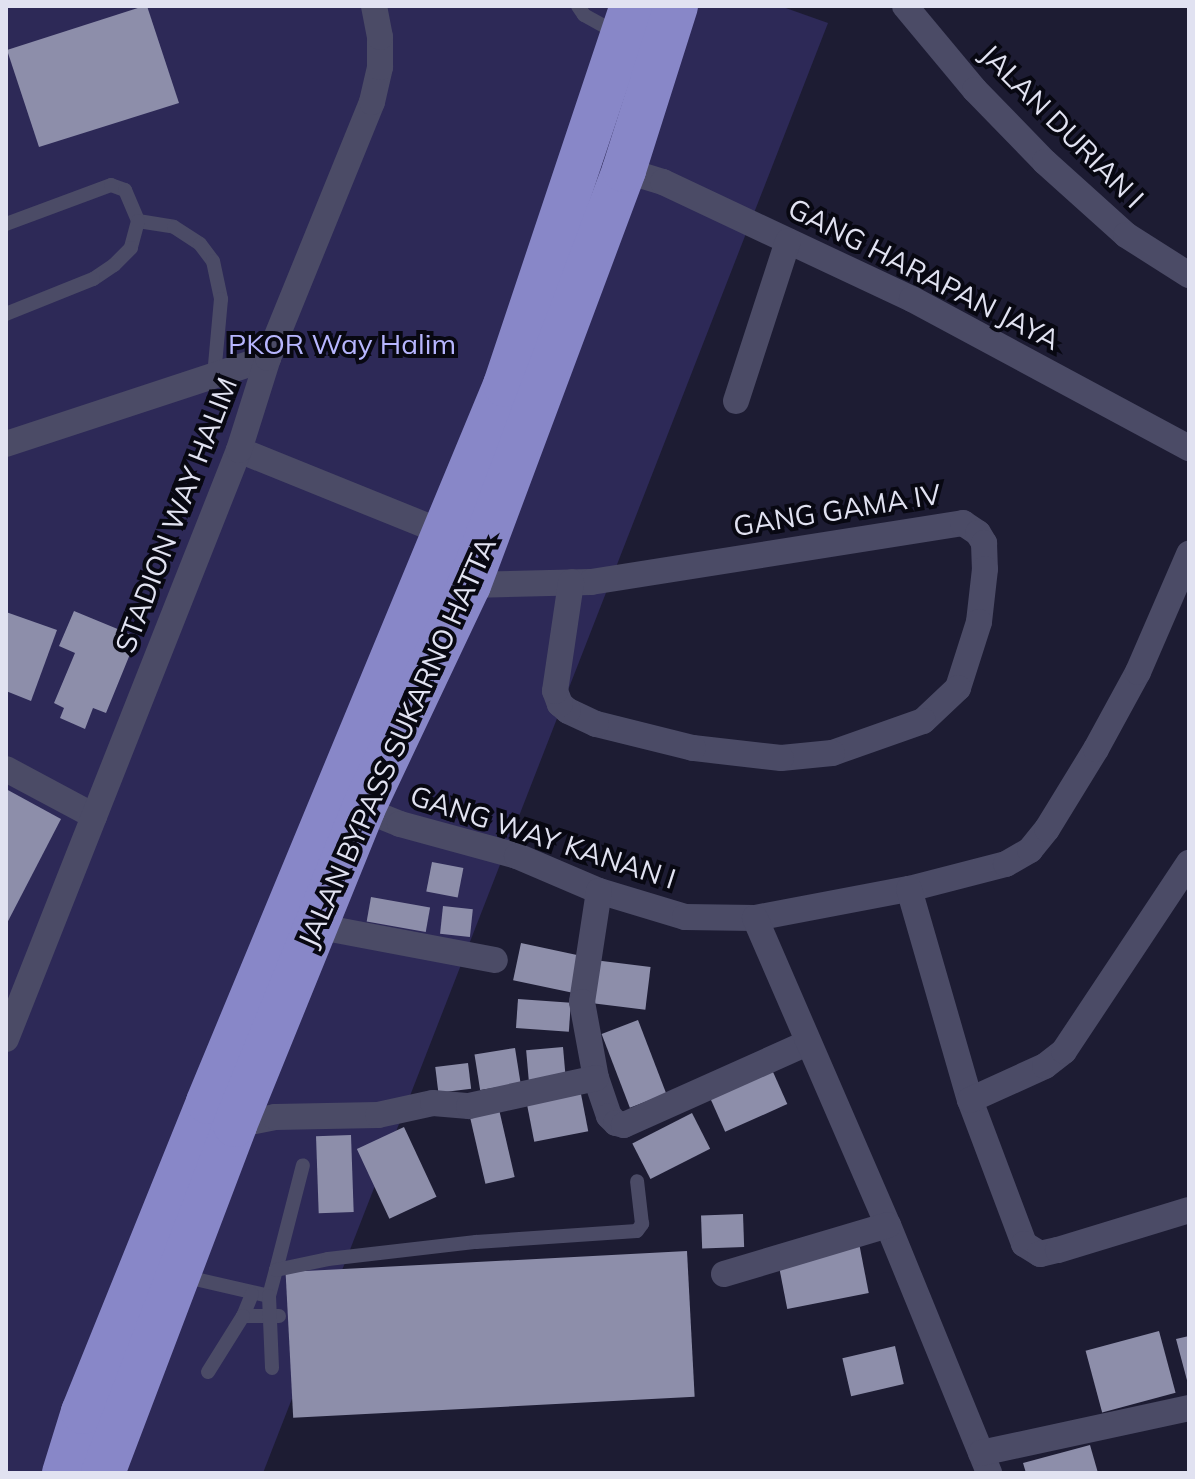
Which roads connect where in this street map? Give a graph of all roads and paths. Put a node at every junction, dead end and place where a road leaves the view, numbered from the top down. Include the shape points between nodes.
1 (374, 6) edge
2 (578, 6) edge
3 (676, 6) edge
4 (905, 6) edge
5 (627, 21) edge
6 (624, 170) junction
7 (138, 221) junction
8 (6, 224) edge
9 (788, 241) junction
10 (1189, 275) edge
11 (6, 314) edge
12 (268, 358) junction
13 (214, 376) junction
14 (736, 401) dead end
15 (6, 444) edge
16 (1189, 448) edge
17 (239, 450) junction
18 (442, 532) junction
19 (1189, 554) edge
20 (571, 582) junction
21 (469, 585) junction
22 (6, 769) edge
23 (363, 809) junction
24 (94, 816) junction
25 (1189, 863) edge
26 (909, 889) junction
27 (599, 891) junction
28 (755, 918) junction
29 (315, 926) junction
30 (495, 960) dead end
31 (6, 1039) edge
32 (807, 1043) junction
33 (596, 1078) junction
34 (970, 1100) junction
35 (235, 1125) junction
36 (303, 1165) dead end
37 (637, 1181) dead end
38 (1189, 1210) edge
39 (888, 1225) junction
40 (276, 1270) junction
41 (724, 1274) dead end
42 (177, 1275) junction
43 (252, 1294) junction
44 (269, 1296) junction
45 (273, 1315) junction
46 (243, 1316) junction
47 (272, 1368) dead end
48 (208, 1372) dead end
49 (1189, 1408) edge
50 (985, 1463) edge
51 (64, 1473) edge
52 (103, 1473) edge

1 - 12 street via 380,67 372,102
2 - 5 lane via 584,15
3 - 6 highway, JALAN BYPASS SUKARNO HATTA
4 - 10 street, JALAN DURIAN I via 975,90 1045,162 1126,235
5 - 18 highway, JALAN BYPASS SUKARNO HATTA via 505,385
6 - 9 street, GANG HARAPAN JAYA via 663,182
6 - 21 highway, JALAN BYPASS SUKARNO HATTA
7 - 8 lane via 125,190 111,185
7 - 11 lane via 131,248 114,265 93,279
7 - 13 lane via 174,227 200,244 213,261 221,299
9 - 14 street
9 - 16 street, GANG HARAPAN JAYA via 912,299
12 - 13 street, STADION WAY HALIM
12 - 17 street, STADION WAY HALIM
13 - 15 street, STADION WAY HALIM
17 - 18 street
17 - 24 street, STADION WAY HALIM
18 - 51 highway, JALAN BYPASS SUKARNO HATTA via 101,1368
19 - 26 street, GANG WAY KANAN I via 1138,672 1030,850 1006,864
20 - 20 street, GANG GAMA IV via 963,523 984,543 979,622 958,688 923,721 832,753 794,757 693,748 596,724 568,711 555,691
20 - 21 street, GANG GAMA IV
21 - 23 highway, JALAN BYPASS SUKARNO HATTA
22 - 24 street
23 - 27 street, GANG WAY KANAN I via 517,856
23 - 29 highway, JALAN BYPASS SUKARNO HATTA
24 - 31 street, STADION WAY HALIM
25 - 34 street via 1064,1051 1045,1066
26 - 28 street, GANG WAY KANAN I
26 - 34 street
27 - 28 street, GANG WAY KANAN I via 685,917
27 - 33 street via 582,1002
28 - 32 street
29 - 30 street
29 - 35 highway, JALAN BYPASS SUKARNO HATTA
32 - 33 street via 624,1125 609,1116
32 - 39 street
33 - 35 street via 469,1106 433,1103 378,1115 275,1117
34 - 38 street via 1024,1244 1031,1250 1058,1250
35 - 42 highway, JALAN BYPASS SUKARNO HATTA
36 - 40 lane
37 - 40 lane via 642,1224 637,1231 447,1246
39 - 41 street
39 - 50 street
40 - 44 lane
42 - 43 lane
42 - 52 highway, JALAN BYPASS SUKARNO HATTA
43 - 44 lane
43 - 46 lane
44 - 45 lane
45 - 46 lane
45 - 47 lane
46 - 48 lane
49 - 50 street

